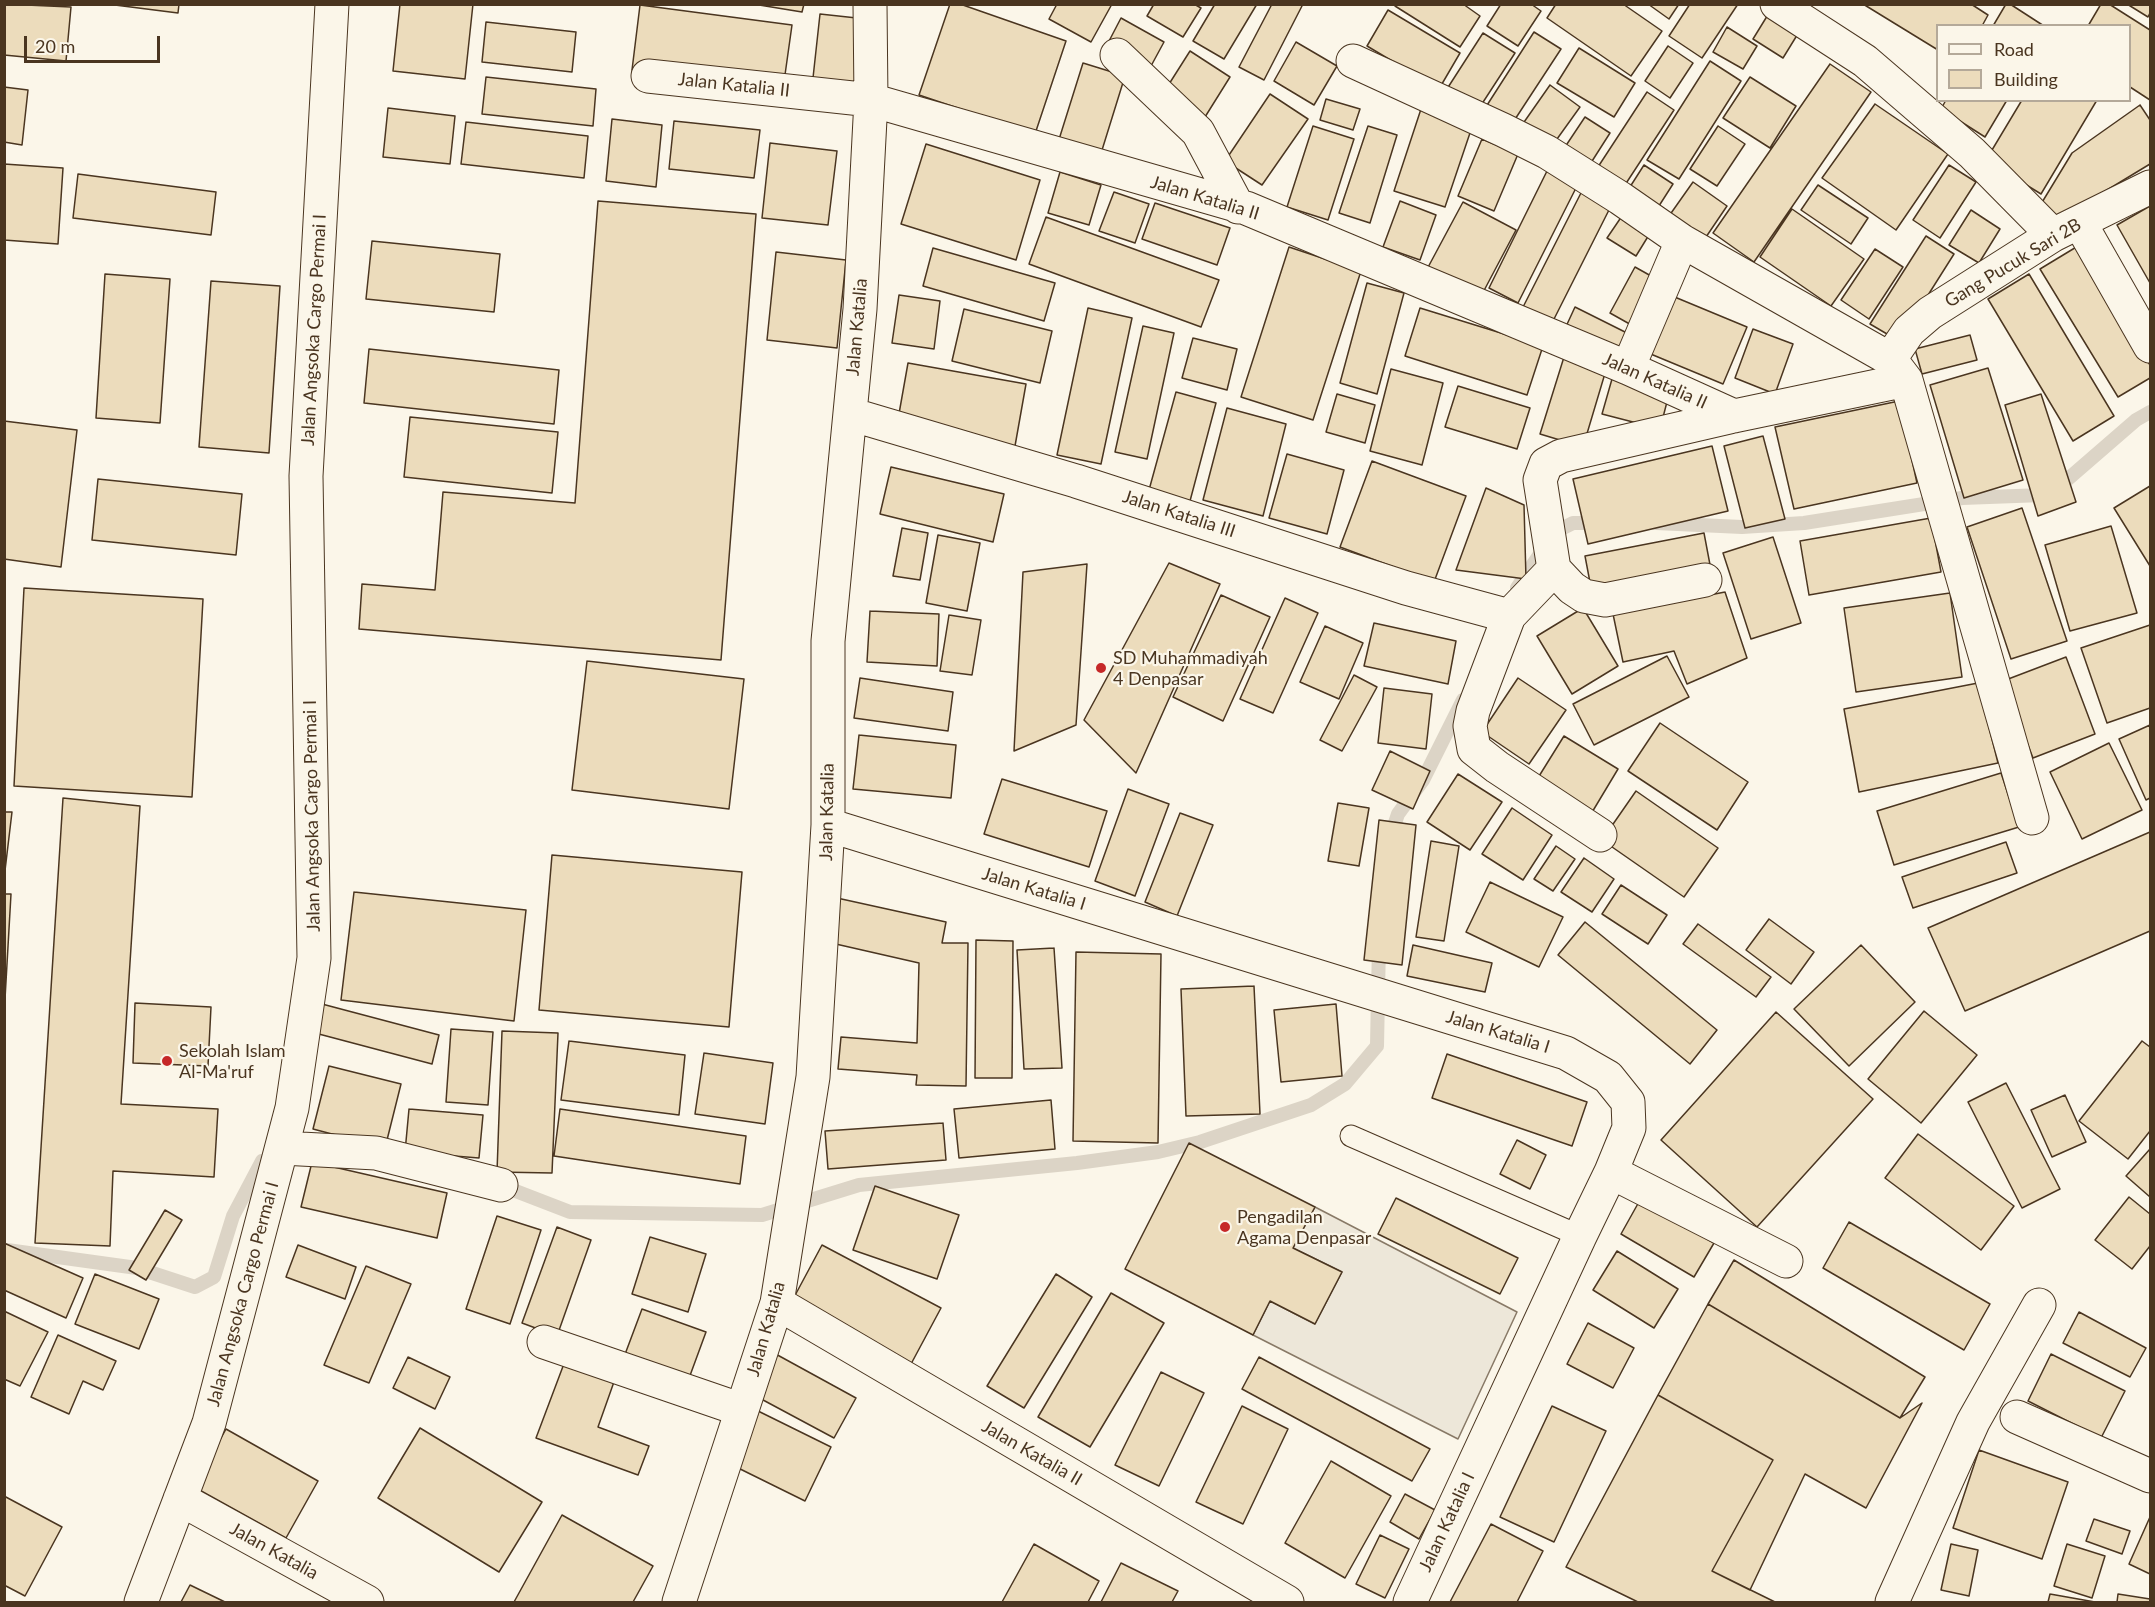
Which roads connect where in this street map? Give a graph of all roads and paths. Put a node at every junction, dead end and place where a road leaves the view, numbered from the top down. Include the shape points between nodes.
1 (332, 4) edge
2 (870, 4) edge
3 (1777, 4) edge
4 (1117, 55) dead end
5 (1353, 62) dead end
6 (648, 76) dead end
7 (872, 100) junction
8 (2151, 187) edge
9 (1238, 207) junction
10 (2066, 229) junction
11 (1682, 241) junction
12 (2151, 346) edge
13 (1628, 368) junction
14 (1898, 370) junction
15 (850, 414) junction
16 (1734, 416) junction
17 (1554, 569) junction
18 (1705, 580) dead end
19 (1509, 616) junction
20 (2032, 818) dead end
21 (828, 825) junction
22 (1600, 835) dead end
23 (1351, 1136) dead end
24 (282, 1149) junction
25 (1611, 1172) junction
26 (501, 1185) dead end
27 (1580, 1236) junction
28 (1786, 1261) dead end
29 (777, 1303) junction
30 (2039, 1305) dead end
31 (544, 1342) dead end
32 (742, 1410) junction
33 (2017, 1417) dead end
34 (2151, 1476) edge
35 (180, 1498) junction
36 (141, 1602) edge
37 (367, 1602) edge
38 (679, 1602) edge
39 (1287, 1602) edge
40 (1410, 1602) edge
41 (1892, 1602) edge

1 - 24 street, Jalan Angsoka Cargo Permai I via 306,476 314,958 292,1108
2 - 7 street, Jalan Katalia
3 - 10 street via 1865,61
4 - 9 street via 1198,132
5 - 11 street via 1547,152
6 - 7 street, Jalan Katalia II
7 - 9 street, Jalan Katalia II
7 - 15 street, Jalan Katalia
8 - 10 street, Gang Pucuk Sari 2B
9 - 13 street, Jalan Katalia II
10 - 12 street
10 - 14 street, Gang Pucuk Sari 2B via 1930,313 1909,331
11 - 13 street
11 - 14 street
13 - 16 street, Jalan Katalia II
14 - 16 street
14 - 20 street
15 - 19 street, Jalan Katalia III via 1406,588
15 - 21 street, Jalan Katalia via 828,641
16 - 17 street via 1561,456 1546,465 1540,480
17 - 18 street via 1584,596 1605,600
17 - 19 street
19 - 22 street via 1473,711 1470,726 1474,749
21 - 25 street, Jalan Katalia I via 1566,1053 1608,1077 1628,1102 1629,1128
21 - 29 street, Jalan Katalia via 813,1077
23 - 27 lane
24 - 26 street via 376,1153
24 - 35 street, Jalan Angsoka Cargo Permai I via 208,1424
25 - 27 street, Jalan Katalia I
25 - 28 street
27 - 40 street, Jalan Katalia I
29 - 32 street, Jalan Katalia
29 - 39 street, Jalan Katalia II
30 - 41 street via 1973,1422
31 - 32 street
32 - 38 street, Jalan Katalia
33 - 34 street
35 - 36 street, Jalan Angsoka Cargo Permai I
35 - 37 street, Jalan Katalia

